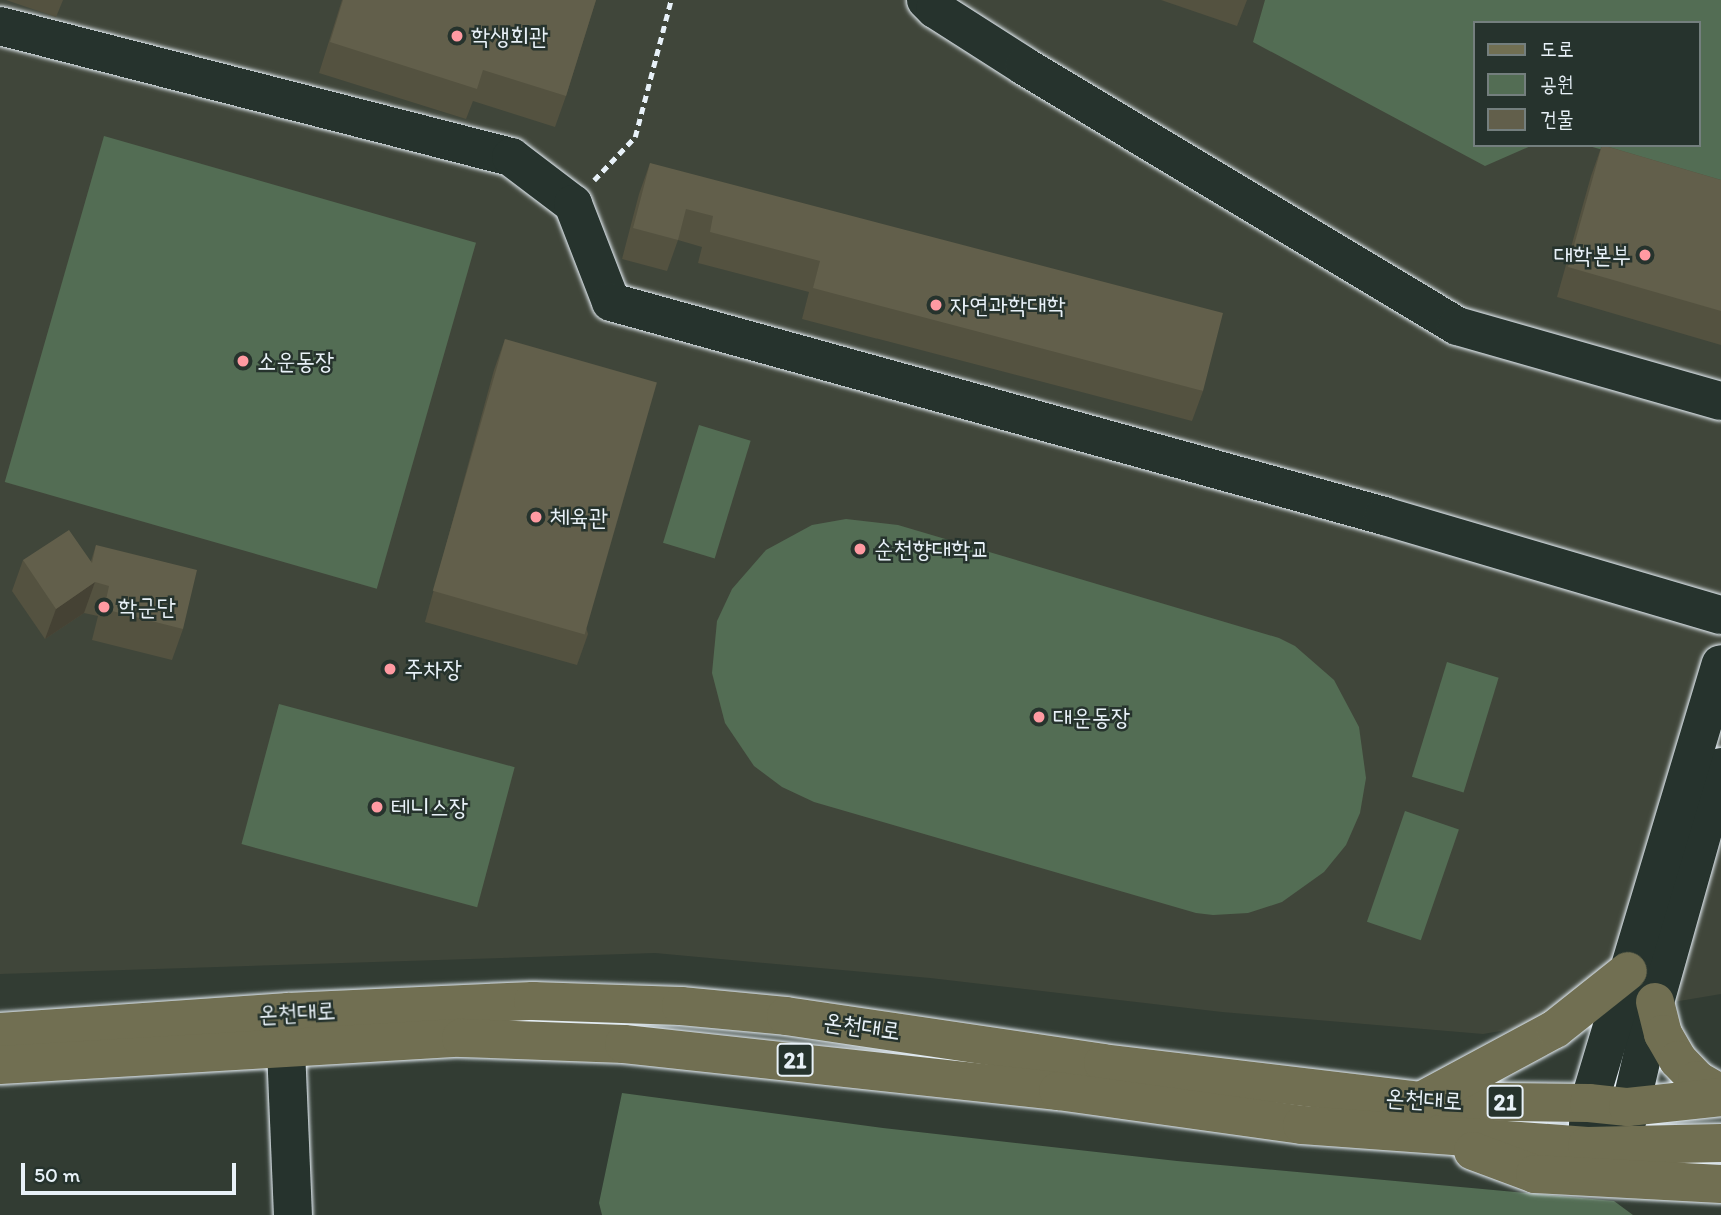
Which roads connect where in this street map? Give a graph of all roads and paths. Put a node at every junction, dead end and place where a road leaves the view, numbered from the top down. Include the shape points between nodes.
1 (671, 0) edge
2 (926, 0) edge
3 (0, 26) edge
4 (572, 204) junction
5 (1721, 401) edge
6 (1721, 615) edge
7 (1721, 664) edge
8 (1721, 767) edge
9 (1628, 971) junction
10 (1655, 1002) junction
11 (0, 1032) edge
12 (286, 1049) junction
13 (0, 1065) edge
14 (1721, 1095) edge
15 (1589, 1103) junction
16 (1628, 1107) junction
17 (1424, 1118) junction
18 (1721, 1137) edge
19 (1721, 1143) edge
20 (1604, 1147) junction
21 (1721, 1184) edge
22 (293, 1215) edge

1 - 4 path via 635,137
2 - 5 street via 1024,66 1457,326
3 - 4 street via 511,157
4 - 6 street via 611,302 1384,516
7 - 9 street
8 - 10 street
9 - 15 street
9 - 17 main road via 1555,1029
10 - 14 main road via 1663,1034 1678,1060 1697,1080
10 - 16 street
11 - 17 main road, 온천대로 / 21 via 505,1002 681,1006 786,1016 1103,1063
12 - 13 main road, 온천대로 / 21
12 - 17 main road, 온천대로 / 21 via 461,1038 624,1044 1058,1091 1302,1125
12 - 22 street
14 - 16 main road, 온천대로 / 21
15 - 16 main road, 온천대로 / 21
15 - 17 main road, 온천대로 / 21
15 - 20 street
16 - 19 street
16 - 20 street
17 - 20 main road, 온천대로 / 21
17 - 21 main road via 1535,1174
18 - 19 street
19 - 20 main road, 온천대로 / 21

